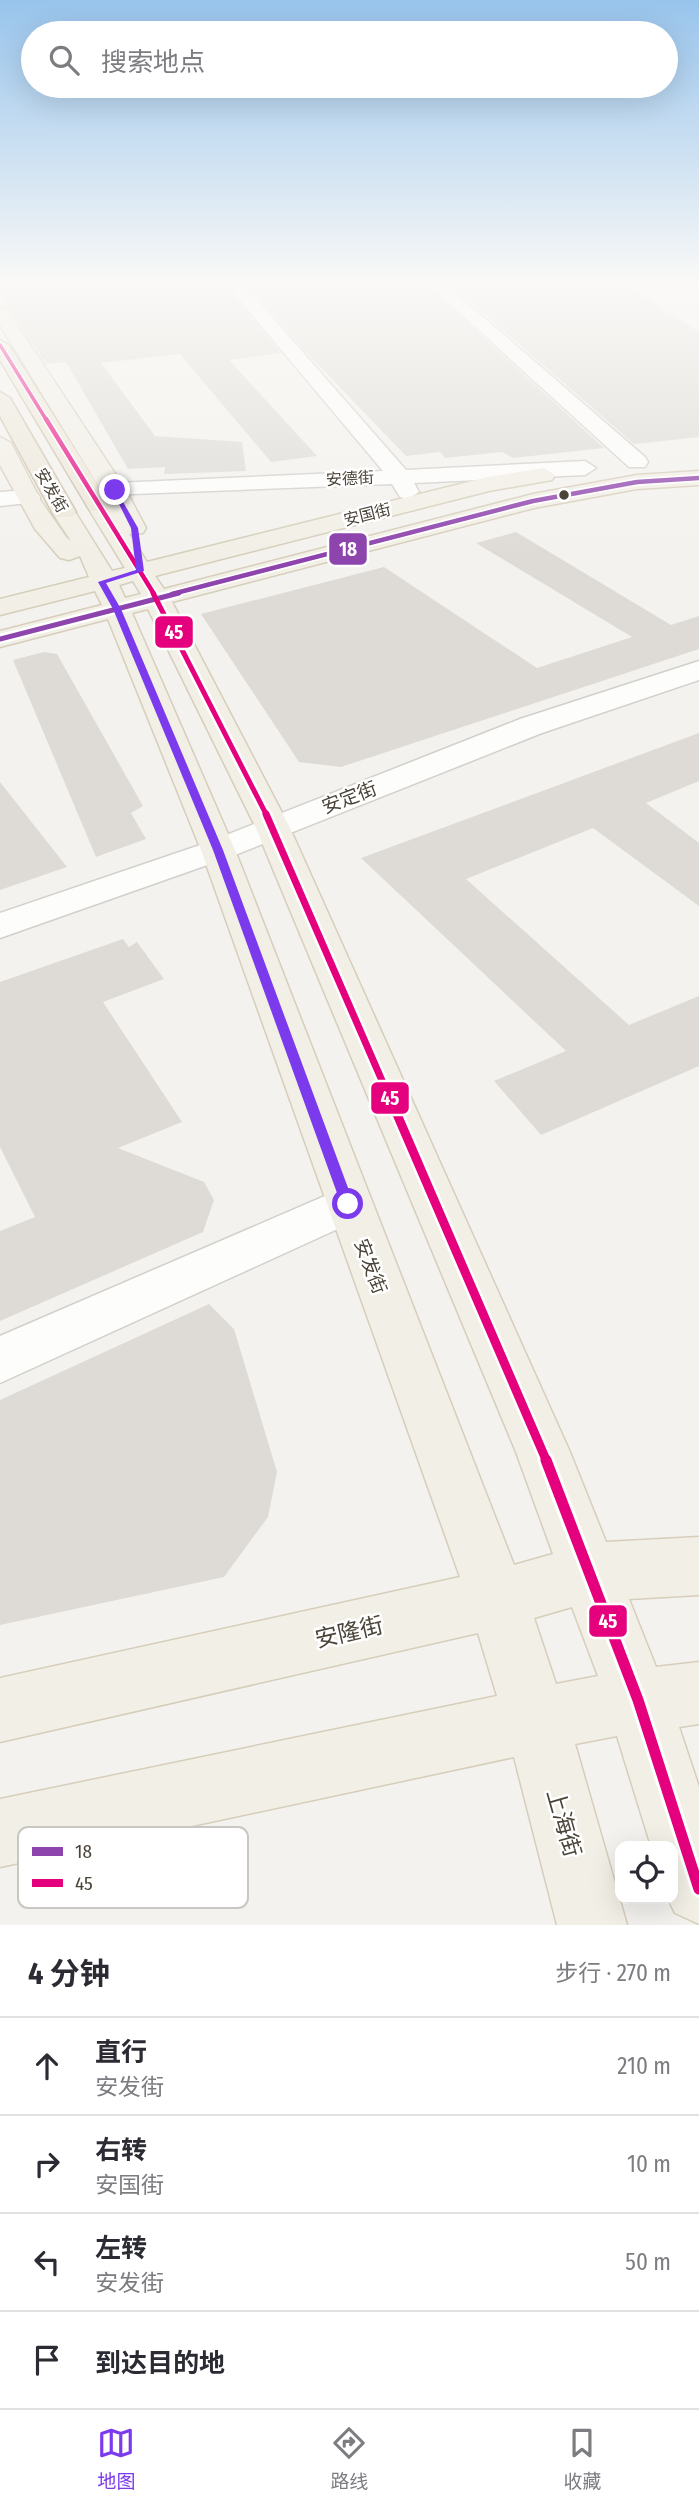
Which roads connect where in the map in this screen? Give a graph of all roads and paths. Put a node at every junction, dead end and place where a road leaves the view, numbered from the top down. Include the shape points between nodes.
1 (15, 375) edge
2 (25, 375) edge
3 (312, 375) edge
4 (539, 375) edge
5 (0, 398) edge
6 (0, 443) edge
7 (699, 459) edge
8 (637, 462) junction
9 (585, 468) junction
10 (399, 476) junction
11 (699, 478) edge
12 (0, 499) edge
13 (76, 501) junction
14 (414, 503) junction
15 (129, 590) junction
16 (0, 607) edge
17 (0, 639) edge
18 (699, 670) edge
19 (272, 827) junction
20 (218, 850) junction
21 (0, 926) edge
22 (348, 1204) junction
23 (0, 1360) edge
24 (699, 1566) edge
25 (591, 1572) junction
26 (498, 1599) junction
27 (668, 1696) edge
28 (0, 1710) edge
29 (536, 1720) junction
30 (28, 1827) edge
31 (18, 1829) edge
32 (0, 1833) edge
33 (699, 1889) edge
34 (592, 1925) edge

1 - 13 highway, 安发街
2 - 13 main road, 安发街
3 - 10 street
4 - 8 street
5 - 13 highway, 安发街
6 - 13 main road, 安发街
7 - 8 main road, 安国街
8 - 9 main road, 安国街
9 - 10 street, 安德街
9 - 14 main road, 安国街 via 488,484
10 - 13 street, 安德街
10 - 14 street
11 - 15 main road, 安国街 via 637,482 533,501
12 - 13 street, 安德街
13 - 15 main road, 安发街 via 91,553
13 - 15 main road, 安发街 via 134,528
14 - 15 main road, 安国街
15 - 16 main road, 安国街
15 - 17 main road, 安国街
15 - 19 main road, 安发街
15 - 20 main road, 安发街
18 - 19 street, 安定街 via 531,726
19 - 20 street, 安定街
19 - 25 main road, 安发街
20 - 21 street, 安定街
20 - 22 main road, 安发街
22 - 23 street
22 - 26 main road, 安发街
24 - 25 main road, 安隆街
25 - 26 main road, 安隆街
25 - 27 main road, 安发街
26 - 28 main road, 安隆街
26 - 29 main road, 安发街
27 - 29 main road
27 - 33 main road
29 - 30 main road
29 - 34 main road, 上海街
31 - 32 main road

